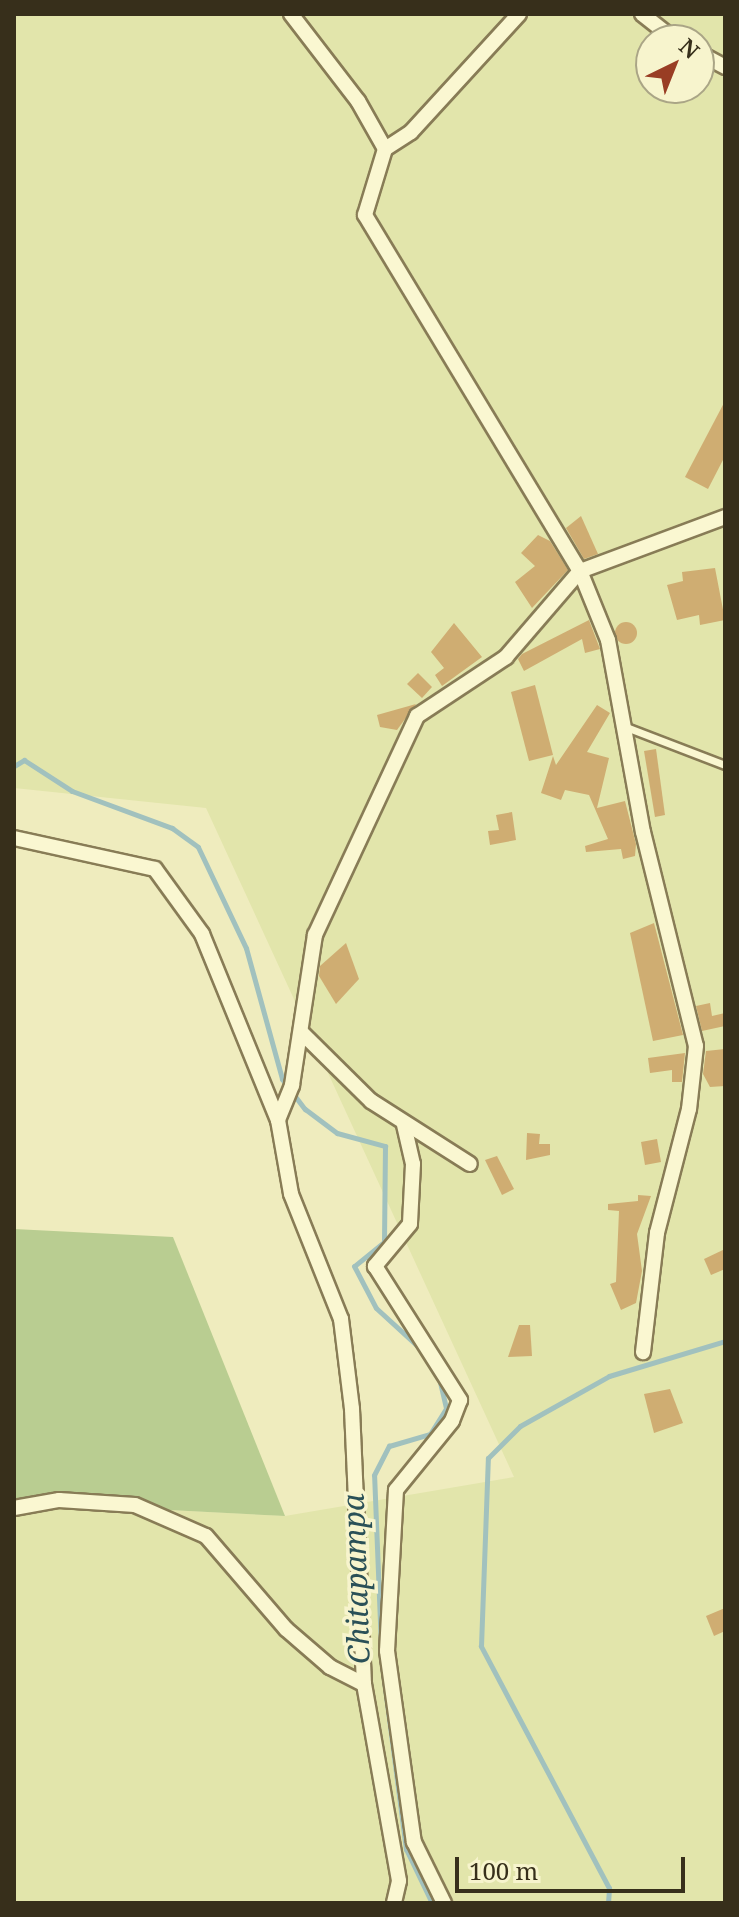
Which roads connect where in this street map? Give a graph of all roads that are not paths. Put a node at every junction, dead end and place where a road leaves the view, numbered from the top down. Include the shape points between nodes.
1 (291, 14) edge
2 (519, 14) edge
3 (385, 149) junction
4 (725, 517) edge
5 (580, 571) junction
6 (626, 727) junction
7 (725, 765) edge
8 (14, 838) edge
9 (303, 1034) junction
10 (281, 1116) junction
11 (404, 1125) junction
12 (470, 1164) dead end
13 (643, 1352) dead end
14 (14, 1508) edge
15 (364, 1684) junction
16 (394, 1903) edge
17 (444, 1903) edge

1 - 3 street via 358,101
2 - 3 street via 411,132
3 - 5 street via 365,215
4 - 5 street
5 - 6 street via 608,640
5 - 9 street via 506,657 417,716 315,935
6 - 7 lane
6 - 13 street via 643,832 696,1046 689,1109 657,1233
8 - 10 street via 155,869 202,934
9 - 10 street
9 - 11 street
10 - 15 street via 291,1194 341,1319 352,1409
11 - 12 street
11 - 17 street via 413,1164 410,1224 375,1266 460,1400 452,1421 396,1490 387,1651 414,1842
14 - 15 street via 59,1500 135,1505 206,1536 286,1629 330,1667
15 - 16 street via 399,1881

